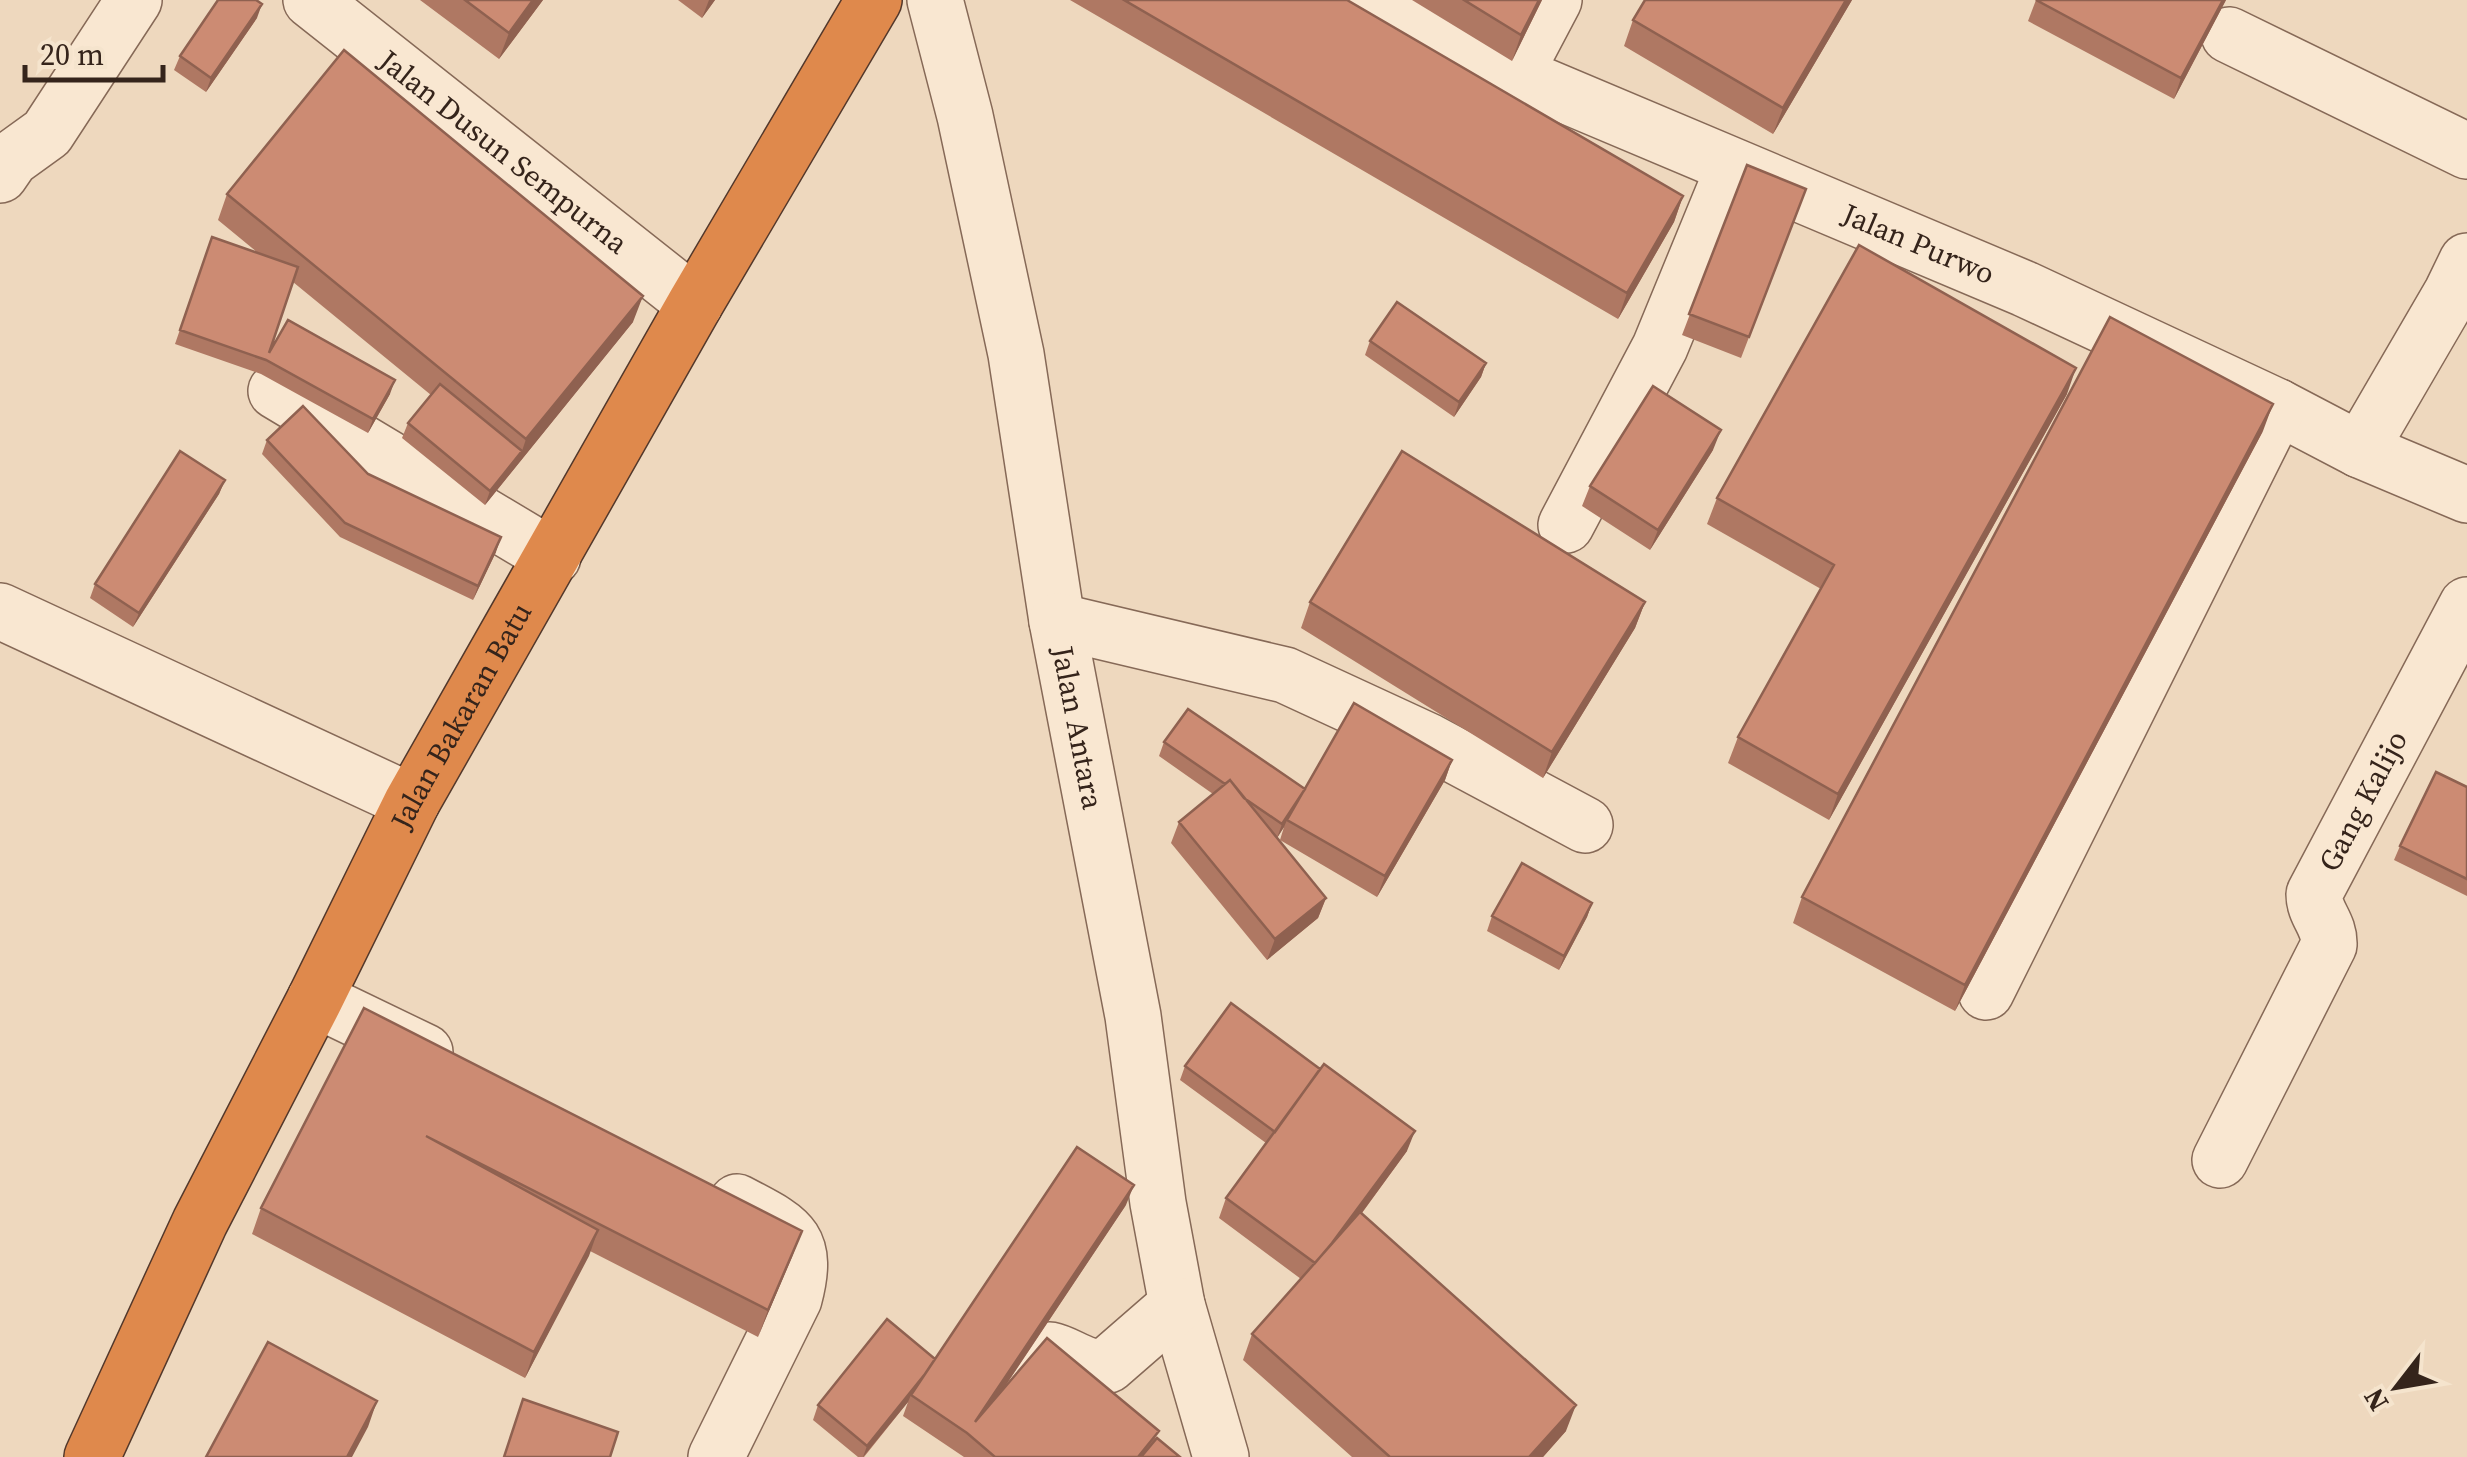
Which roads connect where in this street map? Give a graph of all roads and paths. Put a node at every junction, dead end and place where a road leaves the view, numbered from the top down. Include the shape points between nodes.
1 (134, 0) edge
2 (311, 0) edge
3 (874, 0) edge
4 (934, 0) edge
5 (1365, 0) edge
6 (1554, 0) edge
7 (2230, 35) dead end
8 (1515, 74) junction
9 (2467, 151) edge
10 (1734, 167) junction
11 (0, 175) edge
12 (2467, 260) edge
13 (696, 304) junction
14 (276, 391) edge
15 (2278, 407) junction
16 (2360, 450) junction
17 (2467, 495) edge
18 (1566, 525) dead end
19 (553, 556) junction
20 (2467, 605) edge
21 (0, 611) edge
22 (1058, 621) junction
23 (412, 802) junction
24 (1585, 826) dead end
25 (1986, 992) edge
26 (316, 999) junction
27 (474, 1076) edge
28 (2220, 1160) dead end
29 (686, 1178) edge
30 (1177, 1305) junction
31 (1025, 1373) edge
32 (92, 1457) edge
33 (716, 1457) edge
34 (1222, 1457) edge

1 - 11 street via 47,133 11,158
2 - 13 street, Jalan Dusun Sempurna
3 - 13 highway, Jalan Bakaran Batu
4 - 22 street, Jalan Antara via 1016,354
5 - 8 street, Jalan Purwo
6 - 8 street
7 - 9 street
8 - 10 street, Jalan Purwo
10 - 15 street, Jalan Purwo via 2025,289
10 - 18 street via 1660,347
12 - 16 street
13 - 19 highway, Jalan Bakaran Batu
14 - 19 street
15 - 16 street, Jalan Purwo
15 - 25 street
16 - 17 street, Jalan Purwo
19 - 23 highway, Jalan Bakaran Batu
20 - 28 street, Gang Kalijo via 2314,894 2329,945
21 - 23 street
22 - 24 street via 1285,676 1428,741
22 - 30 street, Jalan Antara via 1132,1016
23 - 26 highway, Jalan Bakaran Batu
26 - 27 street
26 - 32 highway, Jalan Bakaran Batu via 200,1222
29 - 33 street via 787,1230 802,1255 794,1299
30 - 31 street via 1102,1368 1053,1350 1040,1354
30 - 34 street, Jalan Antara

